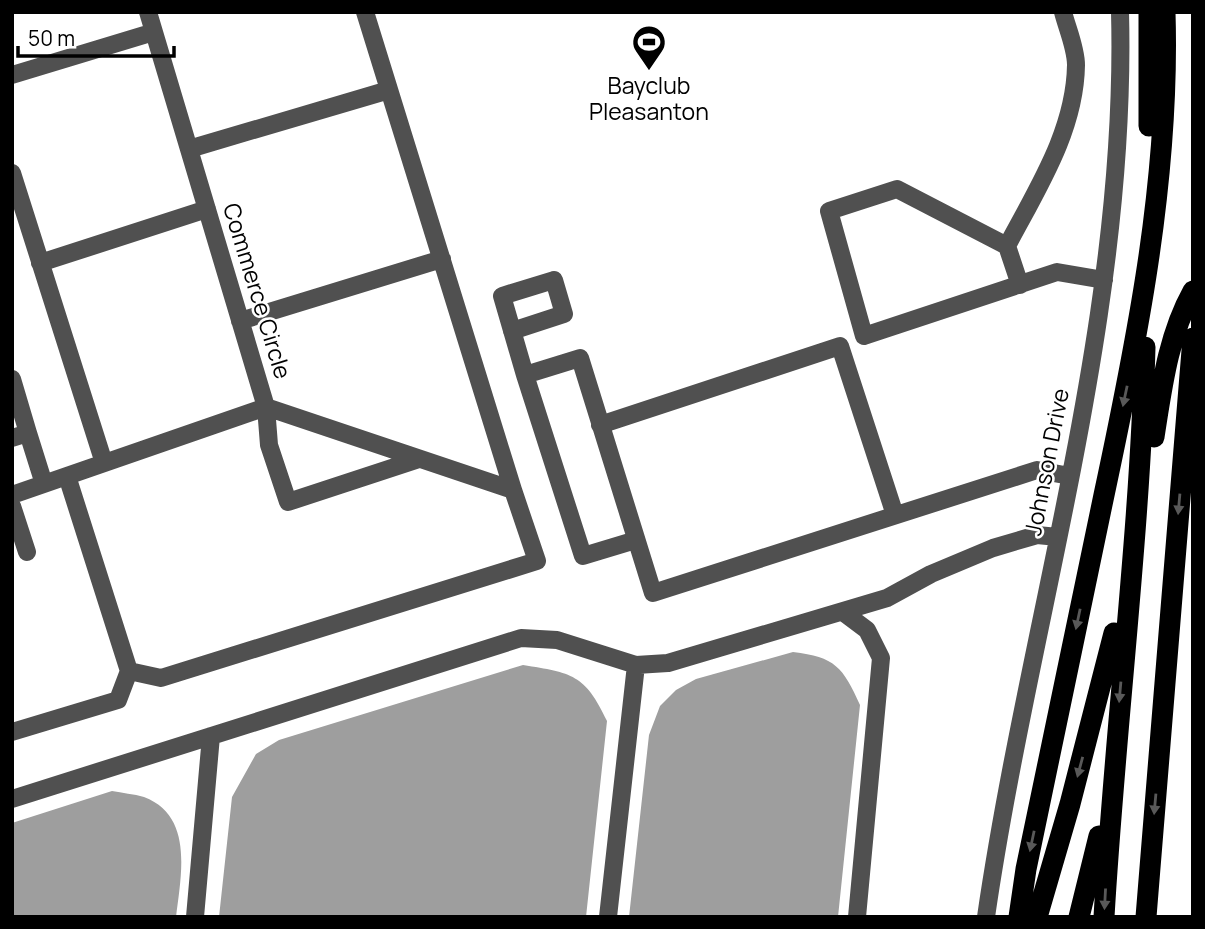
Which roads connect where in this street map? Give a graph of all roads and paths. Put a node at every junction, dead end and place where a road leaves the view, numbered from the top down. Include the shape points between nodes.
1 (148, 12) edge
2 (365, 12) edge
3 (1063, 12) edge
4 (1120, 12) edge
5 (1149, 12) edge
6 (1165, 12) edge
7 (154, 32) junction
8 (12, 75) edge
9 (389, 90) junction
10 (189, 149) junction
11 (12, 173) edge
12 (207, 209) junction
13 (1007, 246) junction
14 (442, 259) junction
15 (40, 262) junction
16 (1104, 280) junction
17 (1020, 285) junction
18 (1193, 291) edge
19 (240, 321) junction
20 (512, 331) dead end
21 (1193, 338) edge
22 (525, 375) junction
23 (12, 379) edge
24 (266, 407) junction
25 (600, 425) junction
26 (20, 435) edge
27 (419, 459) junction
28 (104, 463) junction
29 (67, 476) junction
30 (1070, 477) junction
31 (44, 484) junction
32 (513, 491) junction
33 (12, 495) edge
34 (12, 506) edge
35 (895, 515) junction
36 (1058, 537) junction
37 (636, 540) junction
38 (27, 552) dead end
39 (842, 612) junction
40 (636, 665) junction
41 (129, 671) junction
42 (12, 732) edge
43 (211, 736) junction
44 (1112, 783) junction
45 (12, 799) edge
46 (195, 917) edge
47 (608, 917) edge
48 (857, 917) edge
49 (986, 917) edge
50 (1019, 917) edge
51 (1037, 917) edge
52 (1079, 917) edge
53 (1104, 917) edge
54 (1146, 917) edge

1 - 7 street, Commerce Circle
2 - 9 street
3 - 13 street via 1076,62 1070,114
4 - 16 street, Johnson Drive
5 -> 44 highway via 1143,420
6 -> 50 highway via 1161,149 1136,342
7 - 8 street
7 - 10 street, Commerce Circle
9 - 10 street
9 - 14 street
10 - 12 street, Commerce Circle
11 - 15 street
12 - 15 street
12 - 19 street, Commerce Circle
13 - 17 street
13 - 17 street via 897,190 829,211 864,336
14 - 19 street
14 - 32 street
15 - 28 street
16 - 17 street via 1057,272
16 - 30 street, Johnson Drive
18 -> 51 highway via 1178,318 1101,688
19 - 24 street, Commerce Circle
20 - 22 street
21 -> 54 highway
22 - 25 street via 580,358
22 - 37 street via 583,556
23 - 26 street
24 - 27 street
24 - 27 street via 269,445 288,502
24 - 28 street, Commerce Circle
25 - 35 street via 841,346
25 - 37 street
26 - 31 street
27 - 32 street
28 - 29 street, Commerce Circle
29 - 31 street, Commerce Circle
29 - 41 street
30 - 35 street via 1037,470
30 - 36 street, Johnson Drive
31 - 33 street, Commerce Circle
32 - 41 street via 537,561 161,678
34 - 38 street
35 - 37 street via 653,593
36 - 39 street via 1037,535 993,548 887,598
36 - 49 street, Johnson Drive
39 - 40 street via 668,663
39 - 48 street via 867,630 881,657
40 - 43 street via 558,640 521,638
40 - 47 street
41 - 42 street via 118,700
43 - 45 street
43 - 46 street
44 - 52 highway
44 -> 53 highway

